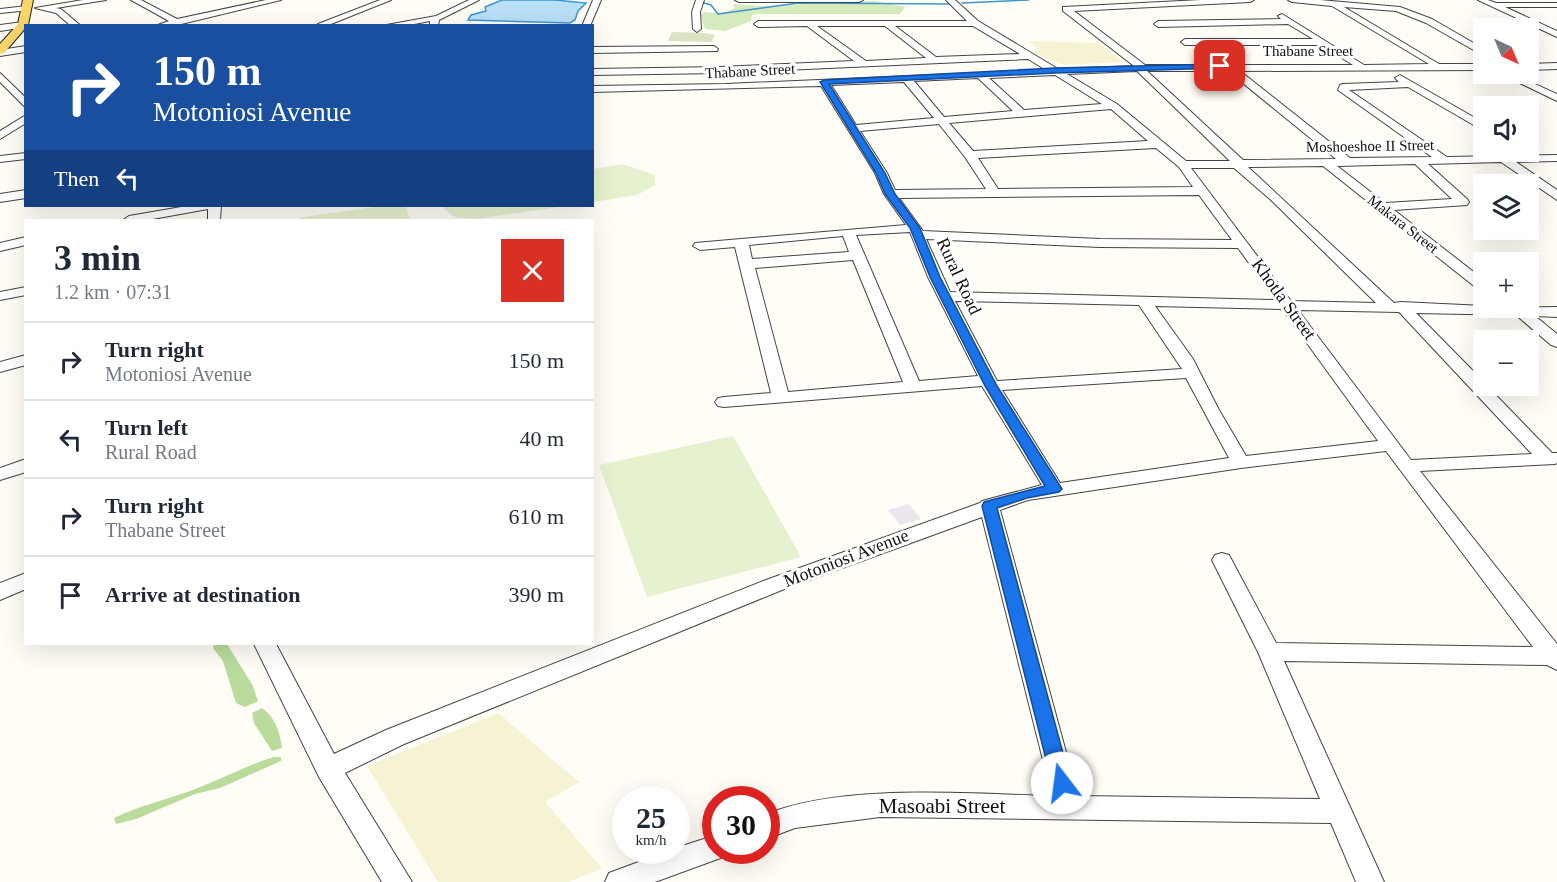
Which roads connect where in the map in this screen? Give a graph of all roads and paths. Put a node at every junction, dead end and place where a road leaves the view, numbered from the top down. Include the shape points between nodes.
1 (102, 0) edge
2 (135, 0) edge
3 (277, 0) edge
4 (387, 0) edge
5 (475, 0) edge
6 (597, 0) edge
7 (700, 0) edge
8 (739, 0) edge
9 (859, 0) edge
10 (950, 0) edge
11 (1250, 0) edge
12 (1292, 0) edge
13 (1482, 0) edge
14 (1331, 3) junction
15 (1129, 5) junction
16 (1494, 5) junction
17 (1557, 5) edge
18 (27, 6) edge
19 (39, 8) junction
20 (0, 11) edge
21 (1281, 15) dead end
22 (1291, 21) junction
23 (176, 22) junction
24 (435, 22) edge
25 (975, 23) junction
26 (74, 24) edge
27 (168, 24) edge
28 (322, 24) dead end
29 (410, 24) edge
30 (587, 24) edge
31 (758, 24) dead end
32 (1158, 24) junction
33 (810, 25) junction
34 (889, 25) junction
35 (23, 26) junction
36 (0, 28) edge
37 (697, 29) dead end
38 (1557, 34) edge
39 (5, 42) edge
40 (1185, 42) junction
41 (1324, 42) junction
42 (1473, 47) edge
43 (24, 49) edge
44 (594, 50) edge
45 (0, 52) edge
46 (1203, 55) dead end
47 (1029, 56) junction
48 (934, 60) junction
49 (863, 63) junction
50 (1220, 64) junction
51 (1361, 66) junction
52 (1380, 66) junction
53 (1438, 66) junction
54 (1557, 66) edge
55 (1473, 67) edge
56 (1539, 67) edge
57 (1141, 68) junction
58 (720, 70) junction
59 (1055, 71) junction
60 (594, 72) edge
61 (980, 75) junction
62 (0, 76) edge
63 (906, 78) junction
64 (824, 82) junction
65 (1410, 84) junction
66 (1527, 84) edge
67 (594, 89) edge
68 (1557, 98) edge
69 (24, 103) edge
70 (1113, 106) junction
71 (1020, 112) junction
72 (24, 119) edge
73 (939, 119) junction
74 (1473, 121) edge
75 (853, 128) junction
76 (0, 136) edge
77 (1160, 144) junction
78 (970, 155) junction
79 (24, 156) edge
80 (1557, 158) edge
81 (0, 159) edge
82 (1539, 159) edge
83 (1346, 160) junction
84 (1417, 160) junction
85 (1444, 160) junction
86 (1473, 160) edge
87 (1324, 161) junction
88 (1508, 162) edge
89 (1237, 163) junction
90 (1183, 165) junction
91 (1203, 191) junction
92 (994, 192) junction
93 (24, 194) edge
94 (890, 194) junction
95 (1557, 196) edge
96 (0, 198) edge
97 (200, 207) edge
98 (1381, 207) junction
99 (134, 219) edge
100 (848, 232) junction
101 (917, 232) junction
102 (24, 241) edge
103 (741, 242) junction
104 (1243, 244) junction
105 (700, 246) dead end
106 (0, 247) edge
107 (858, 255) junction
108 (748, 264) junction
109 (1473, 278) edge
110 (24, 291) edge
111 (0, 296) edge
112 (946, 296) junction
113 (1143, 300) junction
114 (1289, 306) junction
115 (1395, 307) junction
116 (1473, 308) edge
117 (1539, 311) edge
118 (1557, 312) edge
119 (1526, 318) edge
120 (1557, 342) edge
121 (24, 361) edge
122 (0, 367) edge
123 (1192, 373) junction
124 (990, 383) junction
125 (913, 386) junction
126 (781, 398) junction
127 (724, 402) dead end
128 (1391, 445) junction
129 (1552, 458) edge
130 (1241, 462) junction
131 (24, 466) edge
132 (1406, 466) junction
133 (0, 474) edge
134 (1054, 489) junction
135 (989, 506) junction
136 (1222, 560) dead end
137 (24, 581) edge
138 (0, 592) edge
139 (266, 645) edge
140 (1269, 652) junction
141 (1555, 659) edge
142 (328, 769) junction
143 (1068, 806) junction
144 (1336, 811) junction
145 (780, 821) edge
146 (702, 852) edge
147 (398, 882) edge
148 (619, 882) edge
149 (1370, 882) edge

1 - 19 street
2 - 23 street
3 - 23 street
4 - 28 street
5 - 24 street
6 - 30 street
7 - 37 street
8 - 9 street
10 - 25 street, Khotla Street
11 - 15 street
12 - 14 street
13 - 16 street
14 - 42 street via 1397,9 1429,21
14 - 53 street
15 - 32 street
15 - 57 street via 1066,9
16 - 17 street
16 - 38 street
18 - 19 street
18 - 20 street
18 - 35 main road
19 - 26 street via 58,10
21 - 22 street
22 - 32 street
22 - 41 street
23 - 27 street
24 - 29 street
25 - 34 street
25 - 47 street, Khotla Street
31 - 33 street
32 - 40 street
33 - 34 street
33 - 49 street
34 - 48 street
35 - 36 street
35 - 39 main road
39 - 45 main road
40 - 41 street
40 - 46 street
41 - 51 street
43 - 45 street
44 - 58 street via 715,45
47 - 48 street
47 - 59 street, Khotla Street
48 - 49 street
49 - 58 street
50 - 51 street, Thabane Street
50 - 57 street, Thabane Street
50 - 83 street
51 - 52 street, Thabane Street
52 - 53 street, Thabane Street
52 - 65 street
53 - 55 street, Thabane Street
54 - 56 street
57 - 59 street, Thabane Street
57 - 89 street
58 - 60 street
59 - 61 street, Thabane Street
59 - 70 street, Khotla Street
61 - 63 street, Thabane Street
61 - 71 street
62 - 69 street
63 - 64 street, Thabane Street
63 - 73 street
64 - 67 street, Thabane Street
64 - 75 street, Rural Road
65 - 74 street
65 - 85 street via 1343,87
66 - 68 street
70 - 71 street
70 - 77 street, Khotla Street
71 - 73 street
72 - 76 street
73 - 75 street
73 - 78 street
75 - 94 street, Rural Road
77 - 78 street
77 - 90 street, Khotla Street
78 - 92 street
79 - 81 street
80 - 82 street, Moshoeshoe II Street
83 - 84 street, Moshoeshoe II Street
83 - 87 street, Moshoeshoe II Street
84 - 85 street, Moshoeshoe II Street
84 - 98 street via 1463,202
85 - 86 street, Moshoeshoe II Street
87 - 89 street, Moshoeshoe II Street
87 - 98 street, Makara Street
88 - 95 street
89 - 90 street, Moshoeshoe II Street
89 - 115 street
90 - 91 street, Khotla Street
91 - 92 street
91 - 104 street, Khotla Street
92 - 94 street
93 - 96 street
94 - 101 street, Rural Road
97 - 99 street
98 - 109 street, Makara Street
100 - 101 street
100 - 103 street
100 - 107 street
101 - 104 street via 1100,243
101 - 112 street, Rural Road
102 - 106 street
103 - 105 street
103 - 108 street
104 - 114 street, Khotla Street
107 - 108 street
107 - 125 street
108 - 126 street
110 - 111 street
112 - 113 street
112 - 124 street, Rural Road
113 - 114 street
113 - 123 street
114 - 115 street
114 - 128 street, Khotla Street
115 - 116 street
115 - 129 street
117 - 118 street
119 - 120 street
121 - 122 street
123 - 124 street
123 - 130 street
124 - 125 street
124 - 134 street, Rural Road
125 - 126 street
126 - 127 street
128 - 130 street, Motoniosi Avenue
128 - 132 street, Khotla Street
129 - 132 street
130 - 134 street, Motoniosi Avenue
131 - 133 street
132 - 141 street, Khotla Street
134 - 135 street, Motoniosi Avenue
135 - 142 street, Motoniosi Avenue via 681,622 395,737
135 - 143 street
136 - 140 street
137 - 138 street
139 - 142 street
140 - 141 street
140 - 144 street
142 - 147 street
143 - 144 street, Masoabi Street
143 - 145 street, Masoabi Street via 879,805
144 - 149 street
146 - 148 street

